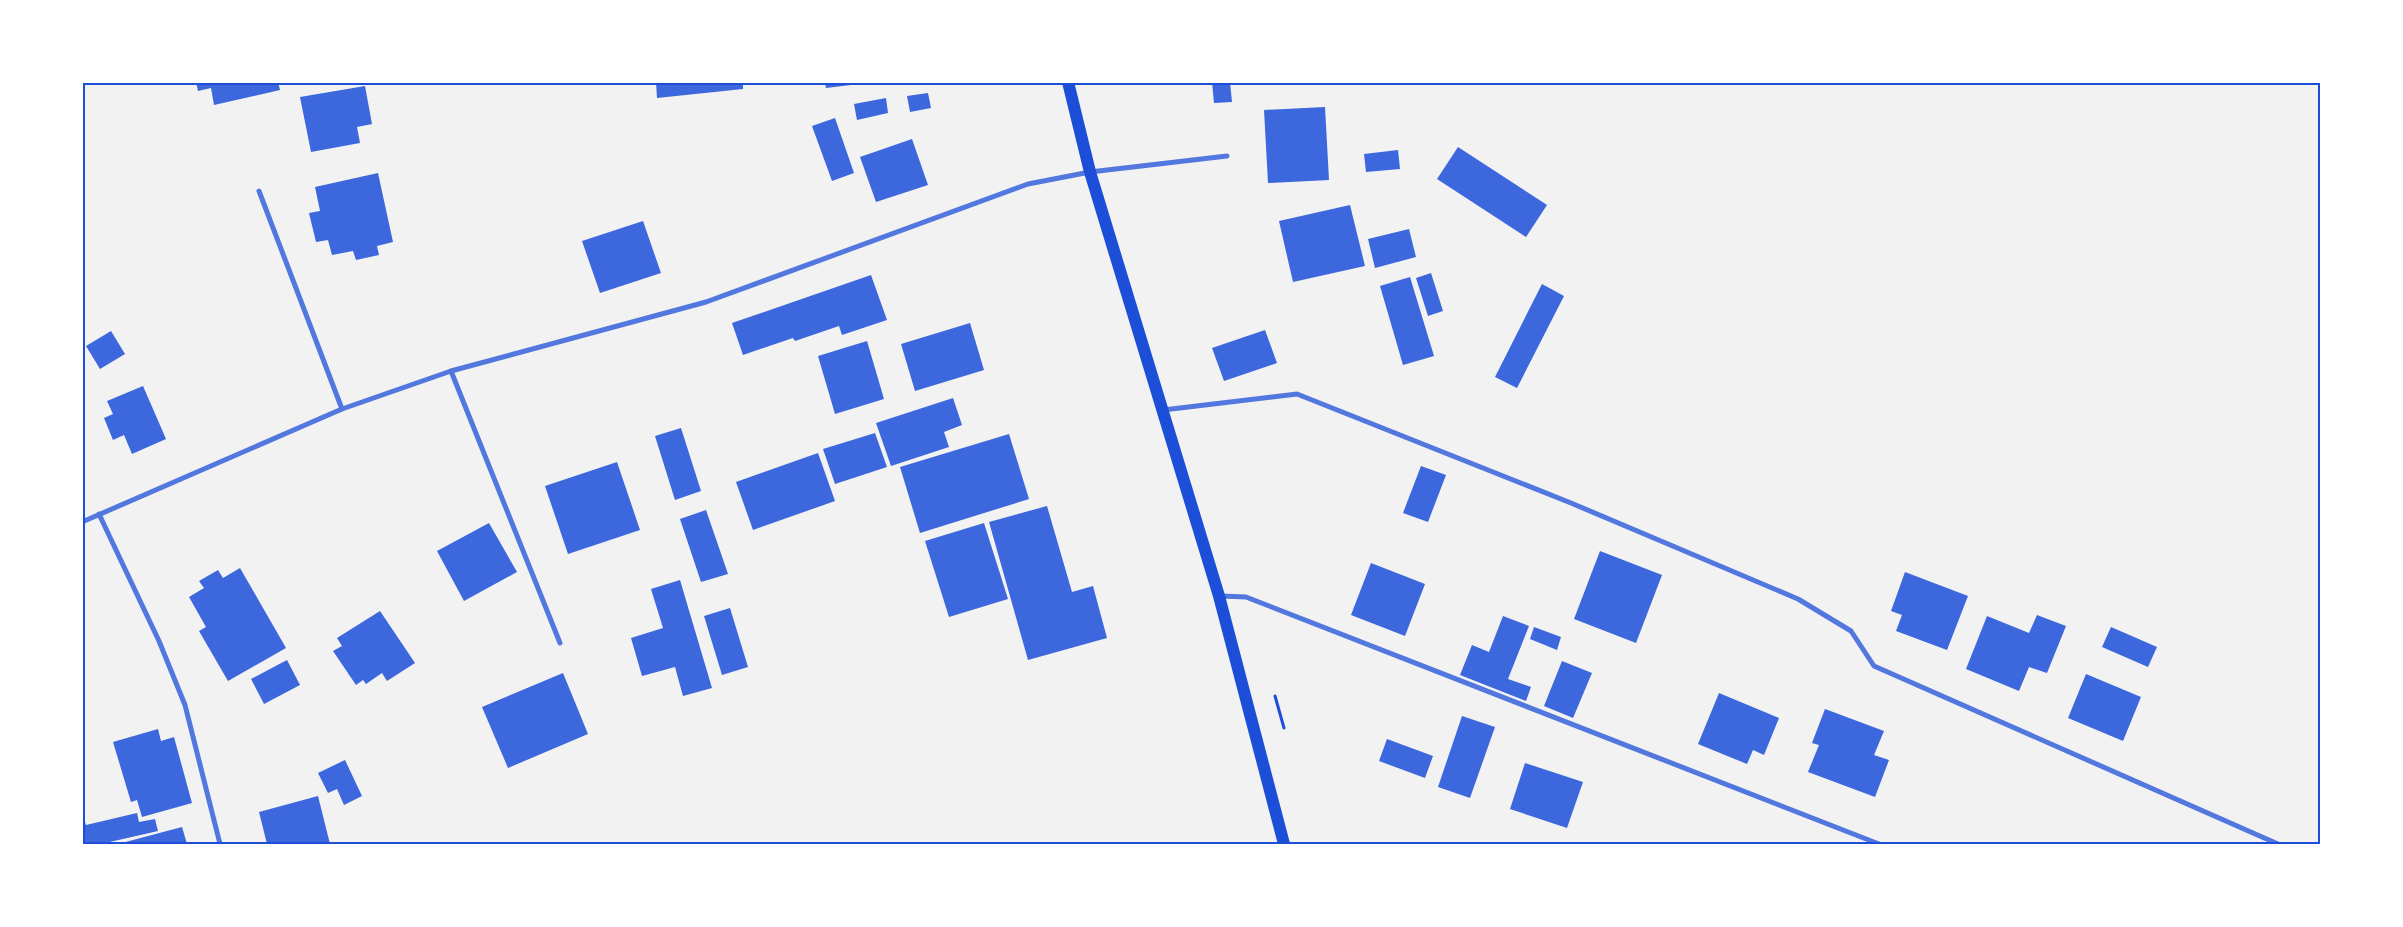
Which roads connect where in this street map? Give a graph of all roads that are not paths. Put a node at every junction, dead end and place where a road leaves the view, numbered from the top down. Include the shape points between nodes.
1 (1068, 82) edge
2 (1227, 156) dead end
3 (1090, 172) junction
4 (259, 191) dead end
5 (451, 371) junction
6 (342, 409) junction
7 (1163, 410) junction
8 (99, 514) junction
9 (82, 522) edge
10 (1219, 596) junction
11 (560, 643) dead end
12 (220, 844) edge
13 (1284, 844) edge
14 (1878, 844) edge
15 (2278, 844) edge

1 - 3 main road
2 - 3 street
3 - 5 street via 1028,184 706,302
3 - 7 main road
4 - 6 street
5 - 6 street
5 - 11 street
6 - 8 street
7 - 10 main road
7 - 15 street via 1297,394 1571,503 1798,599 1851,631 1874,666
8 - 9 street
8 - 12 street via 159,641 185,705
10 - 13 main road
10 - 14 street via 1246,597

